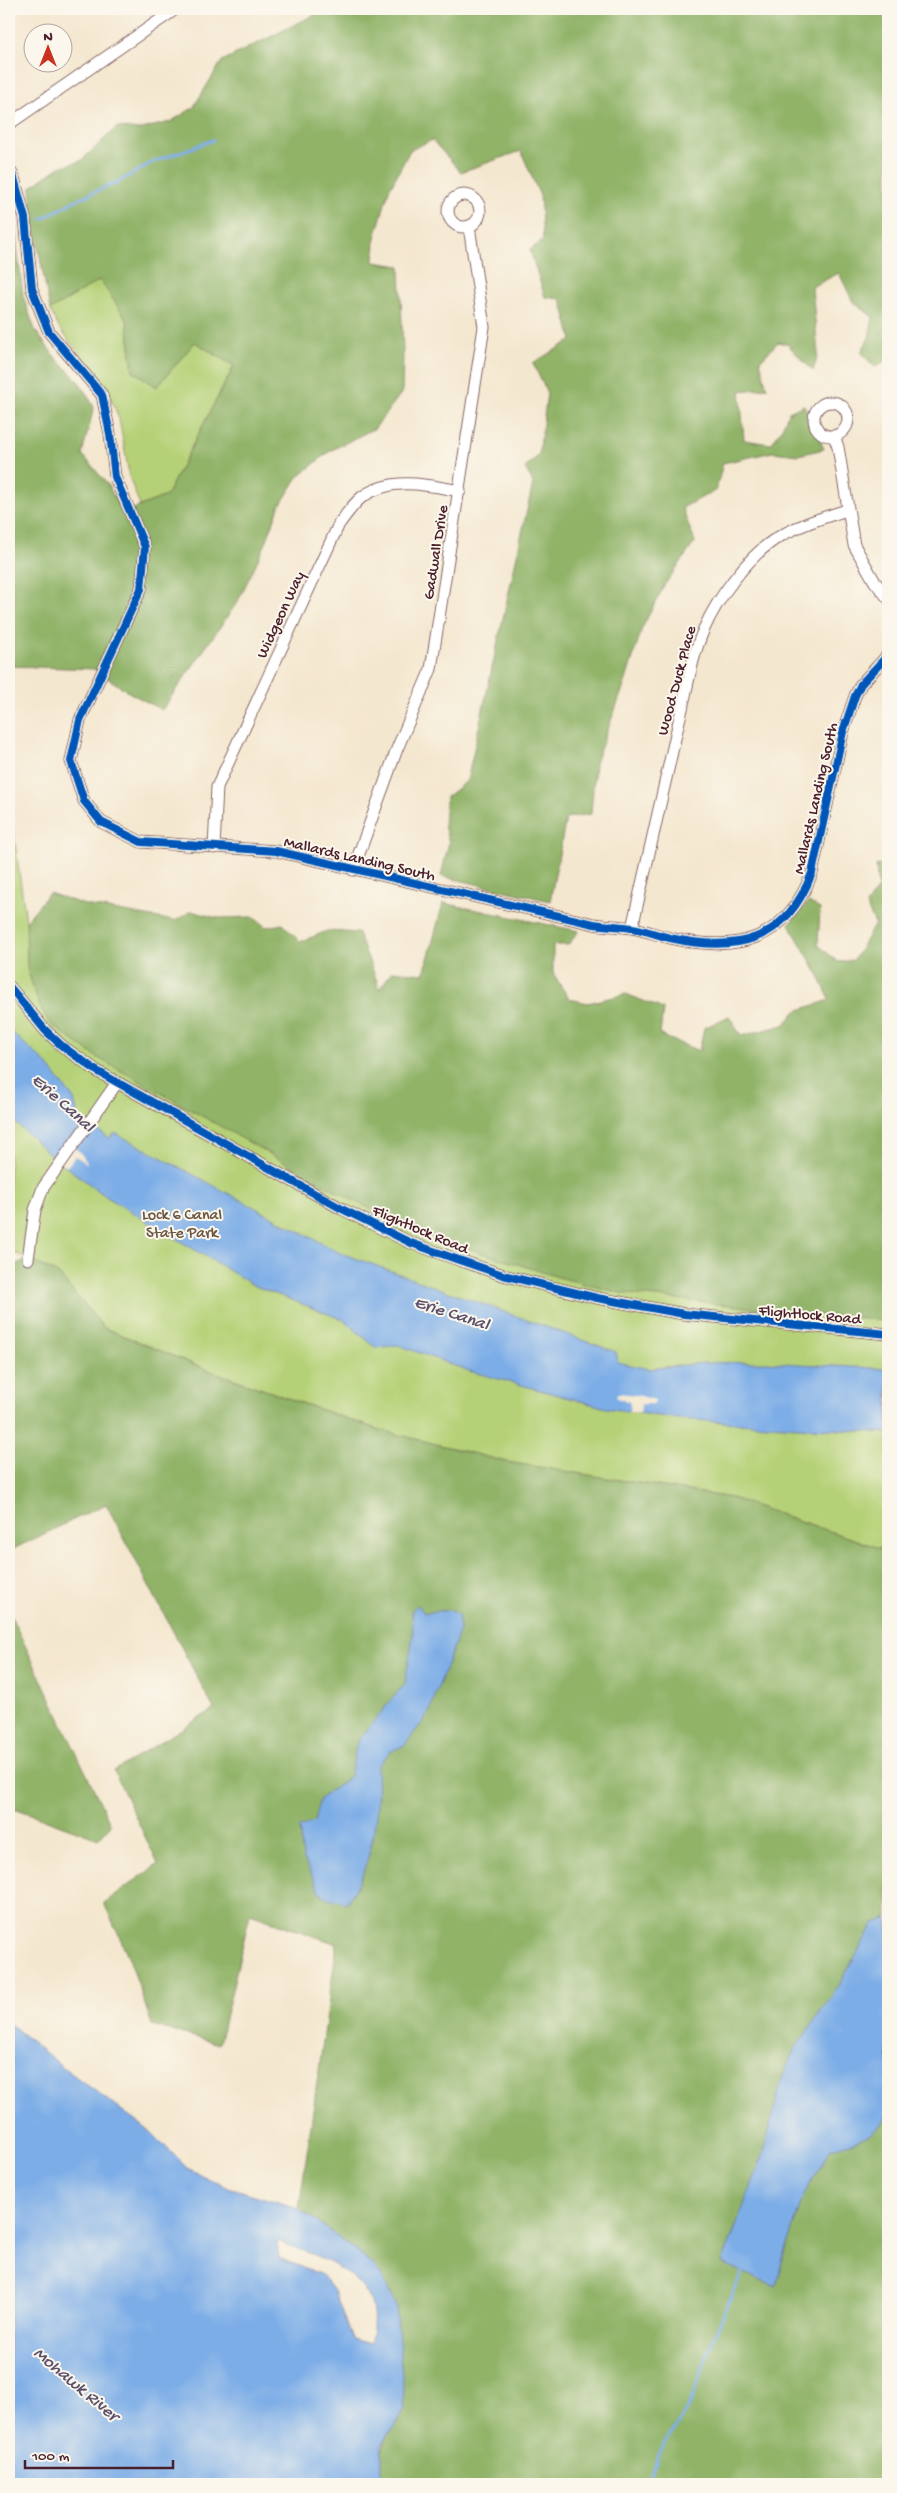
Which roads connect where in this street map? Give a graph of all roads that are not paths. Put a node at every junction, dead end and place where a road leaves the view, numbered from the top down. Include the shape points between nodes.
1 (176, 9) edge
2 (9, 124) edge
3 (9, 169) edge
4 (469, 226) dead end
5 (834, 436) dead end
6 (460, 491) junction
7 (847, 510) junction
8 (888, 598) edge
9 (888, 655) edge
10 (214, 848) junction
11 (353, 870) junction
12 (632, 928) junction
13 (9, 986) edge
14 (116, 1084) junction
15 (28, 1260) dead end
16 (888, 1334) edge

1 - 2 street
3 - 10 street, Mallards Landing South via 25,218 32,290 49,332 102,395 115,478 145,547 141,589 80,720 71,762 84,801 101,822 142,842
4 - 6 street, Gadwall Drive via 484,327
5 - 7 street
6 - 10 street, Widgeon Way via 403,483 379,488 360,498 339,524 217,787
6 - 11 street, Gadwall Drive via 431,668 397,749
7 - 8 street via 854,545
7 - 12 street, Wood Duck Place via 773,541 738,576 704,629 665,780
9 - 12 street, Mallards Landing South via 866,678 855,696 843,732 812,873 798,904 788,916 770,931 736,944 671,938
10 - 11 street, Mallards Landing South via 276,852
11 - 12 street, Mallards Landing South via 594,924
13 - 14 street, Flightlock Road via 62,1046
14 - 15 street via 43,1188 35,1210
14 - 16 street, Flightlock Road via 342,1209 411,1243 484,1269 597,1298 684,1314

